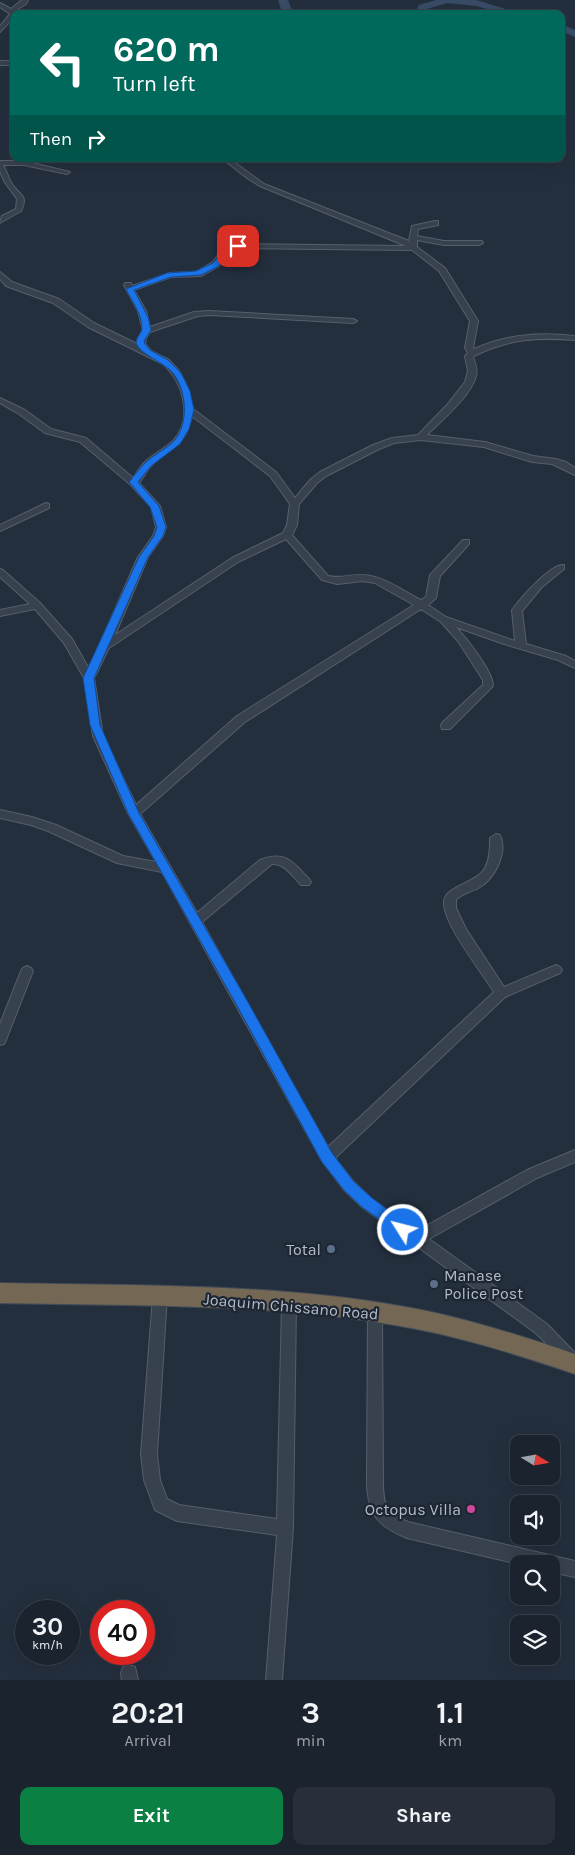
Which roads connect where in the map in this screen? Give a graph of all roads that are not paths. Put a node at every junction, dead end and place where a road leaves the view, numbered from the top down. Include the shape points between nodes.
1 (25, 0) edge
2 (13, 10) edge
3 (10, 18) edge
4 (0, 30) edge
5 (230, 162) edge
6 (0, 164) edge
7 (67, 172) dead end
8 (0, 221) edge
9 (435, 222) dead end
10 (413, 237) junction
11 (479, 242) dead end
12 (413, 248) junction
13 (0, 274) edge
14 (353, 321) dead end
15 (147, 330) junction
16 (575, 338) edge
17 (147, 352) junction
18 (473, 353) junction
19 (0, 400) edge
20 (190, 410) junction
21 (421, 437) junction
22 (575, 472) edge
23 (134, 482) junction
24 (295, 504) junction
25 (46, 506) dead end
26 (0, 528) edge
27 (286, 535) junction
28 (466, 542) dead end
29 (561, 568) dead end
30 (0, 572) edge
31 (420, 604) junction
32 (37, 605) junction
33 (0, 613) edge
34 (444, 620) junction
35 (104, 646) junction
36 (521, 646) junction
37 (575, 665) edge
38 (89, 678) junction
39 (446, 726) dead end
40 (134, 813) junction
41 (0, 814) edge
42 (496, 838) dead end
43 (164, 868) junction
44 (305, 882) dead end
45 (195, 921) junction
46 (556, 970) dead end
47 (27, 971) dead end
48 (501, 993) junction
49 (0, 1040) edge
50 (575, 1156) edge
51 (327, 1157) junction
52 (415, 1238) junction
53 (0, 1293) edge
54 (160, 1296) junction
55 (289, 1303) junction
56 (375, 1312) junction
57 (575, 1363) edge
58 (285, 1528) junction
59 (513, 1555) edge
60 (560, 1566) edge
61 (575, 1569) edge
62 (274, 1680) edge

1 - 2 street
3 - 4 street
5 - 12 street via 262,185 399,238
6 - 7 street via 24,163
6 - 8 street via 8,185 18,192 21,199 19,210
9 - 10 street via 415,228
10 - 11 street via 444,243
10 - 12 street
12 - 15 street via 234,246 203,272 170,275 129,287
12 - 18 street via 442,270 470,312 474,321 470,348
13 - 17 street via 10,284 56,301 92,325
14 - 15 street via 206,313
15 - 17 street via 140,341
16 - 18 street via 522,335
17 - 20 street via 166,362 178,374
18 - 21 street via 469,356 472,374 468,384
19 - 23 street via 48,431 83,440
20 - 23 street via 185,429 177,442 148,464
20 - 24 street via 264,466
21 - 22 street via 499,448 532,459 563,464
21 - 24 street via 392,441 340,465 314,481
23 - 35 street via 155,506 161,527 143,557
24 - 27 street via 292,525
25 - 26 street
27 - 31 street via 325,578 378,580
27 - 35 street via 235,560
28 - 31 street via 435,574 431,598
29 - 36 street via 539,585 517,610
30 - 32 street
31 - 34 street
31 - 40 street via 241,719
32 - 33 street
32 - 38 street via 68,641
34 - 36 street
34 - 39 street via 488,680 488,686
35 - 38 street
36 - 37 street
38 - 40 street via 98,736
40 - 43 street
41 - 43 street via 52,828 120,860
42 - 48 street via 497,854 489,874 474,886 454,894 450,905 464,937
43 - 45 street
44 - 45 street via 286,862 272,859
45 - 51 street
46 - 48 street
47 - 49 street
48 - 51 street
50 - 52 street via 532,1174
51 - 52 street via 367,1203
52 - 57 street via 542,1329
53 - 54 highway, Joaquim Chissano Road
54 - 55 highway, Joaquim Chissano Road
54 - 58 street via 149,1454 152,1480 161,1504 177,1513
55 - 56 highway, Joaquim Chissano Road
55 - 58 street
56 - 57 highway, Joaquim Chissano Road via 495,1337
56 - 59 street via 374,1472 379,1512 391,1524 407,1530
58 - 62 street
60 - 61 street

